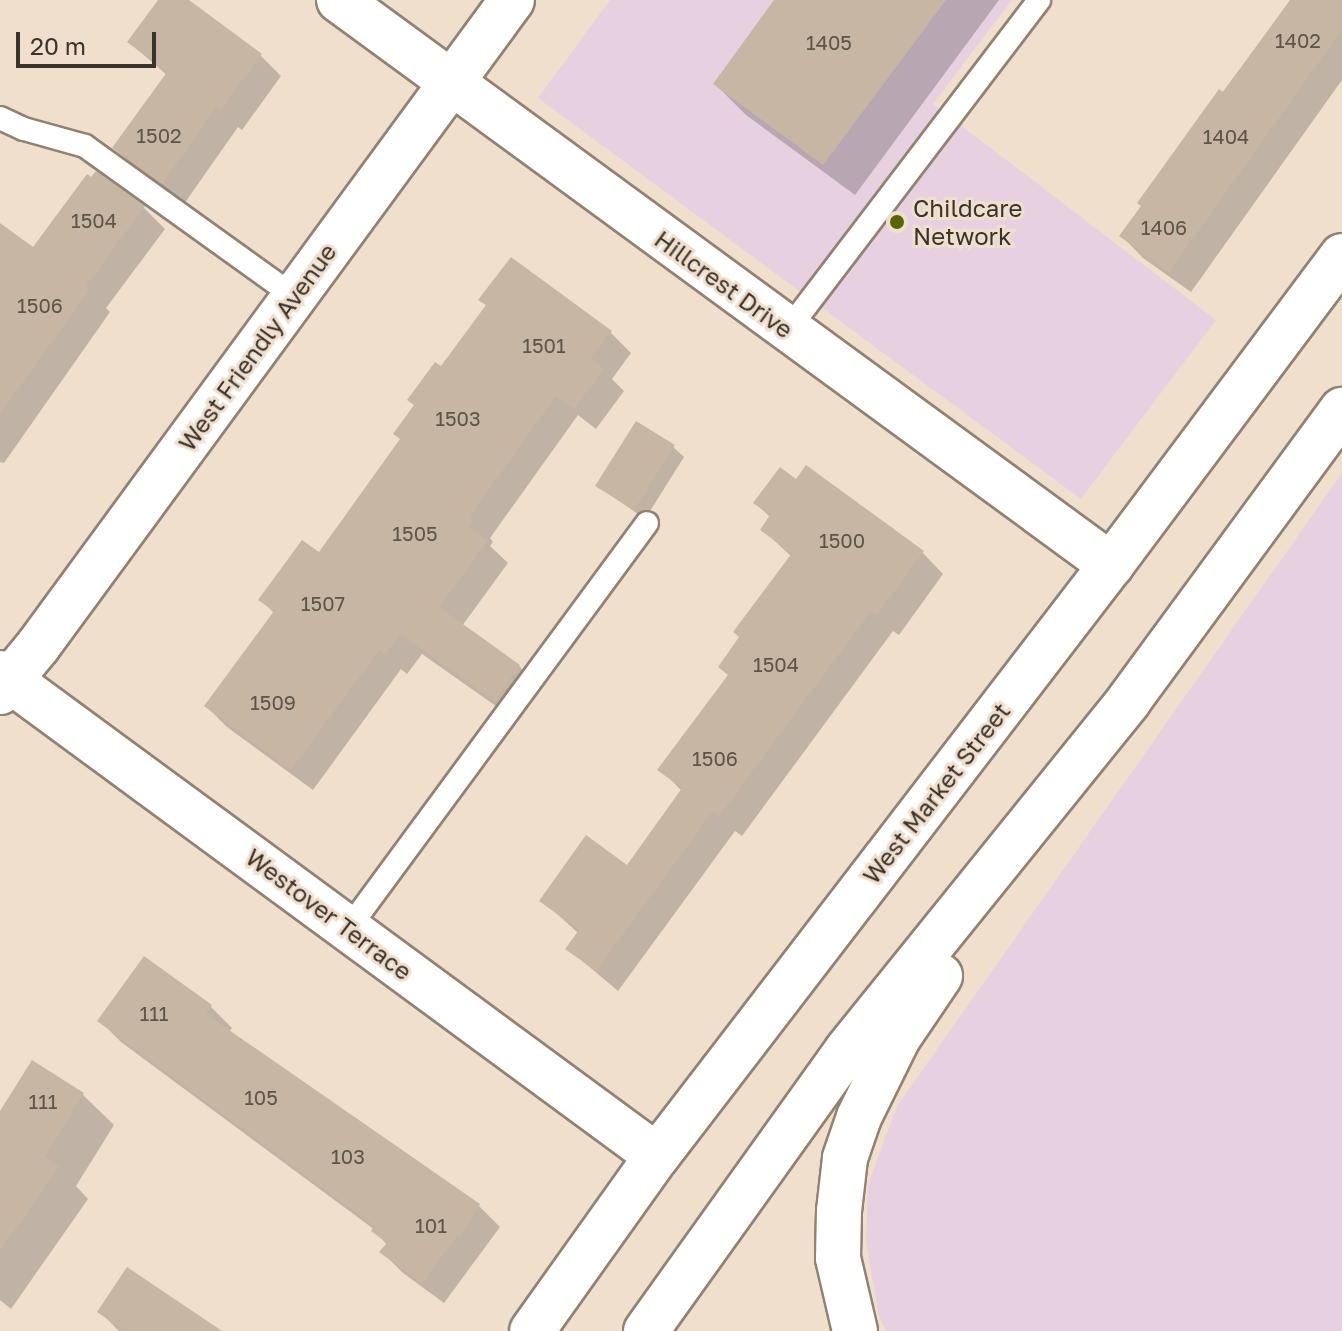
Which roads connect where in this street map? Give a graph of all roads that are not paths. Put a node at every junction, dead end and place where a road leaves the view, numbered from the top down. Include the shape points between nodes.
1 (339, 0) edge
2 (512, 0) edge
3 (1039, 0) edge
4 (451, 83) junction
5 (0, 118) edge
6 (1342, 256) edge
7 (294, 296) junction
8 (787, 331) junction
9 (1342, 382) edge
10 (1342, 410) edge
11 (1299, 470) junction
12 (647, 523) dead end
13 (1111, 565) junction
14 (3, 682) edge
15 (1129, 700) junction
16 (348, 929) junction
17 (657, 1156) junction
18 (532, 1331) edge
19 (646, 1331) edge
20 (855, 1331) edge

1 - 4 main road, Hillcrest Drive
2 - 4 main road, West Friendly Avenue
3 - 8 lane
4 - 7 main road, West Friendly Avenue
4 - 8 main road, Hillcrest Drive
5 - 7 lane via 85,146
6 - 13 main road, West Market Street
7 - 14 main road, West Friendly Avenue
8 - 13 main road, Hillcrest Drive
9 - 11 main road
10 - 11 main road
11 - 15 main road
12 - 16 lane
13 - 17 main road, West Market Street
14 - 16 main road, Westover Terrace
15 - 19 main road via 847,1050
15 - 20 main road via 898,1038 859,1117 845,1158 838,1258
16 - 17 main road, Westover Terrace
17 - 18 main road, West Market Street

